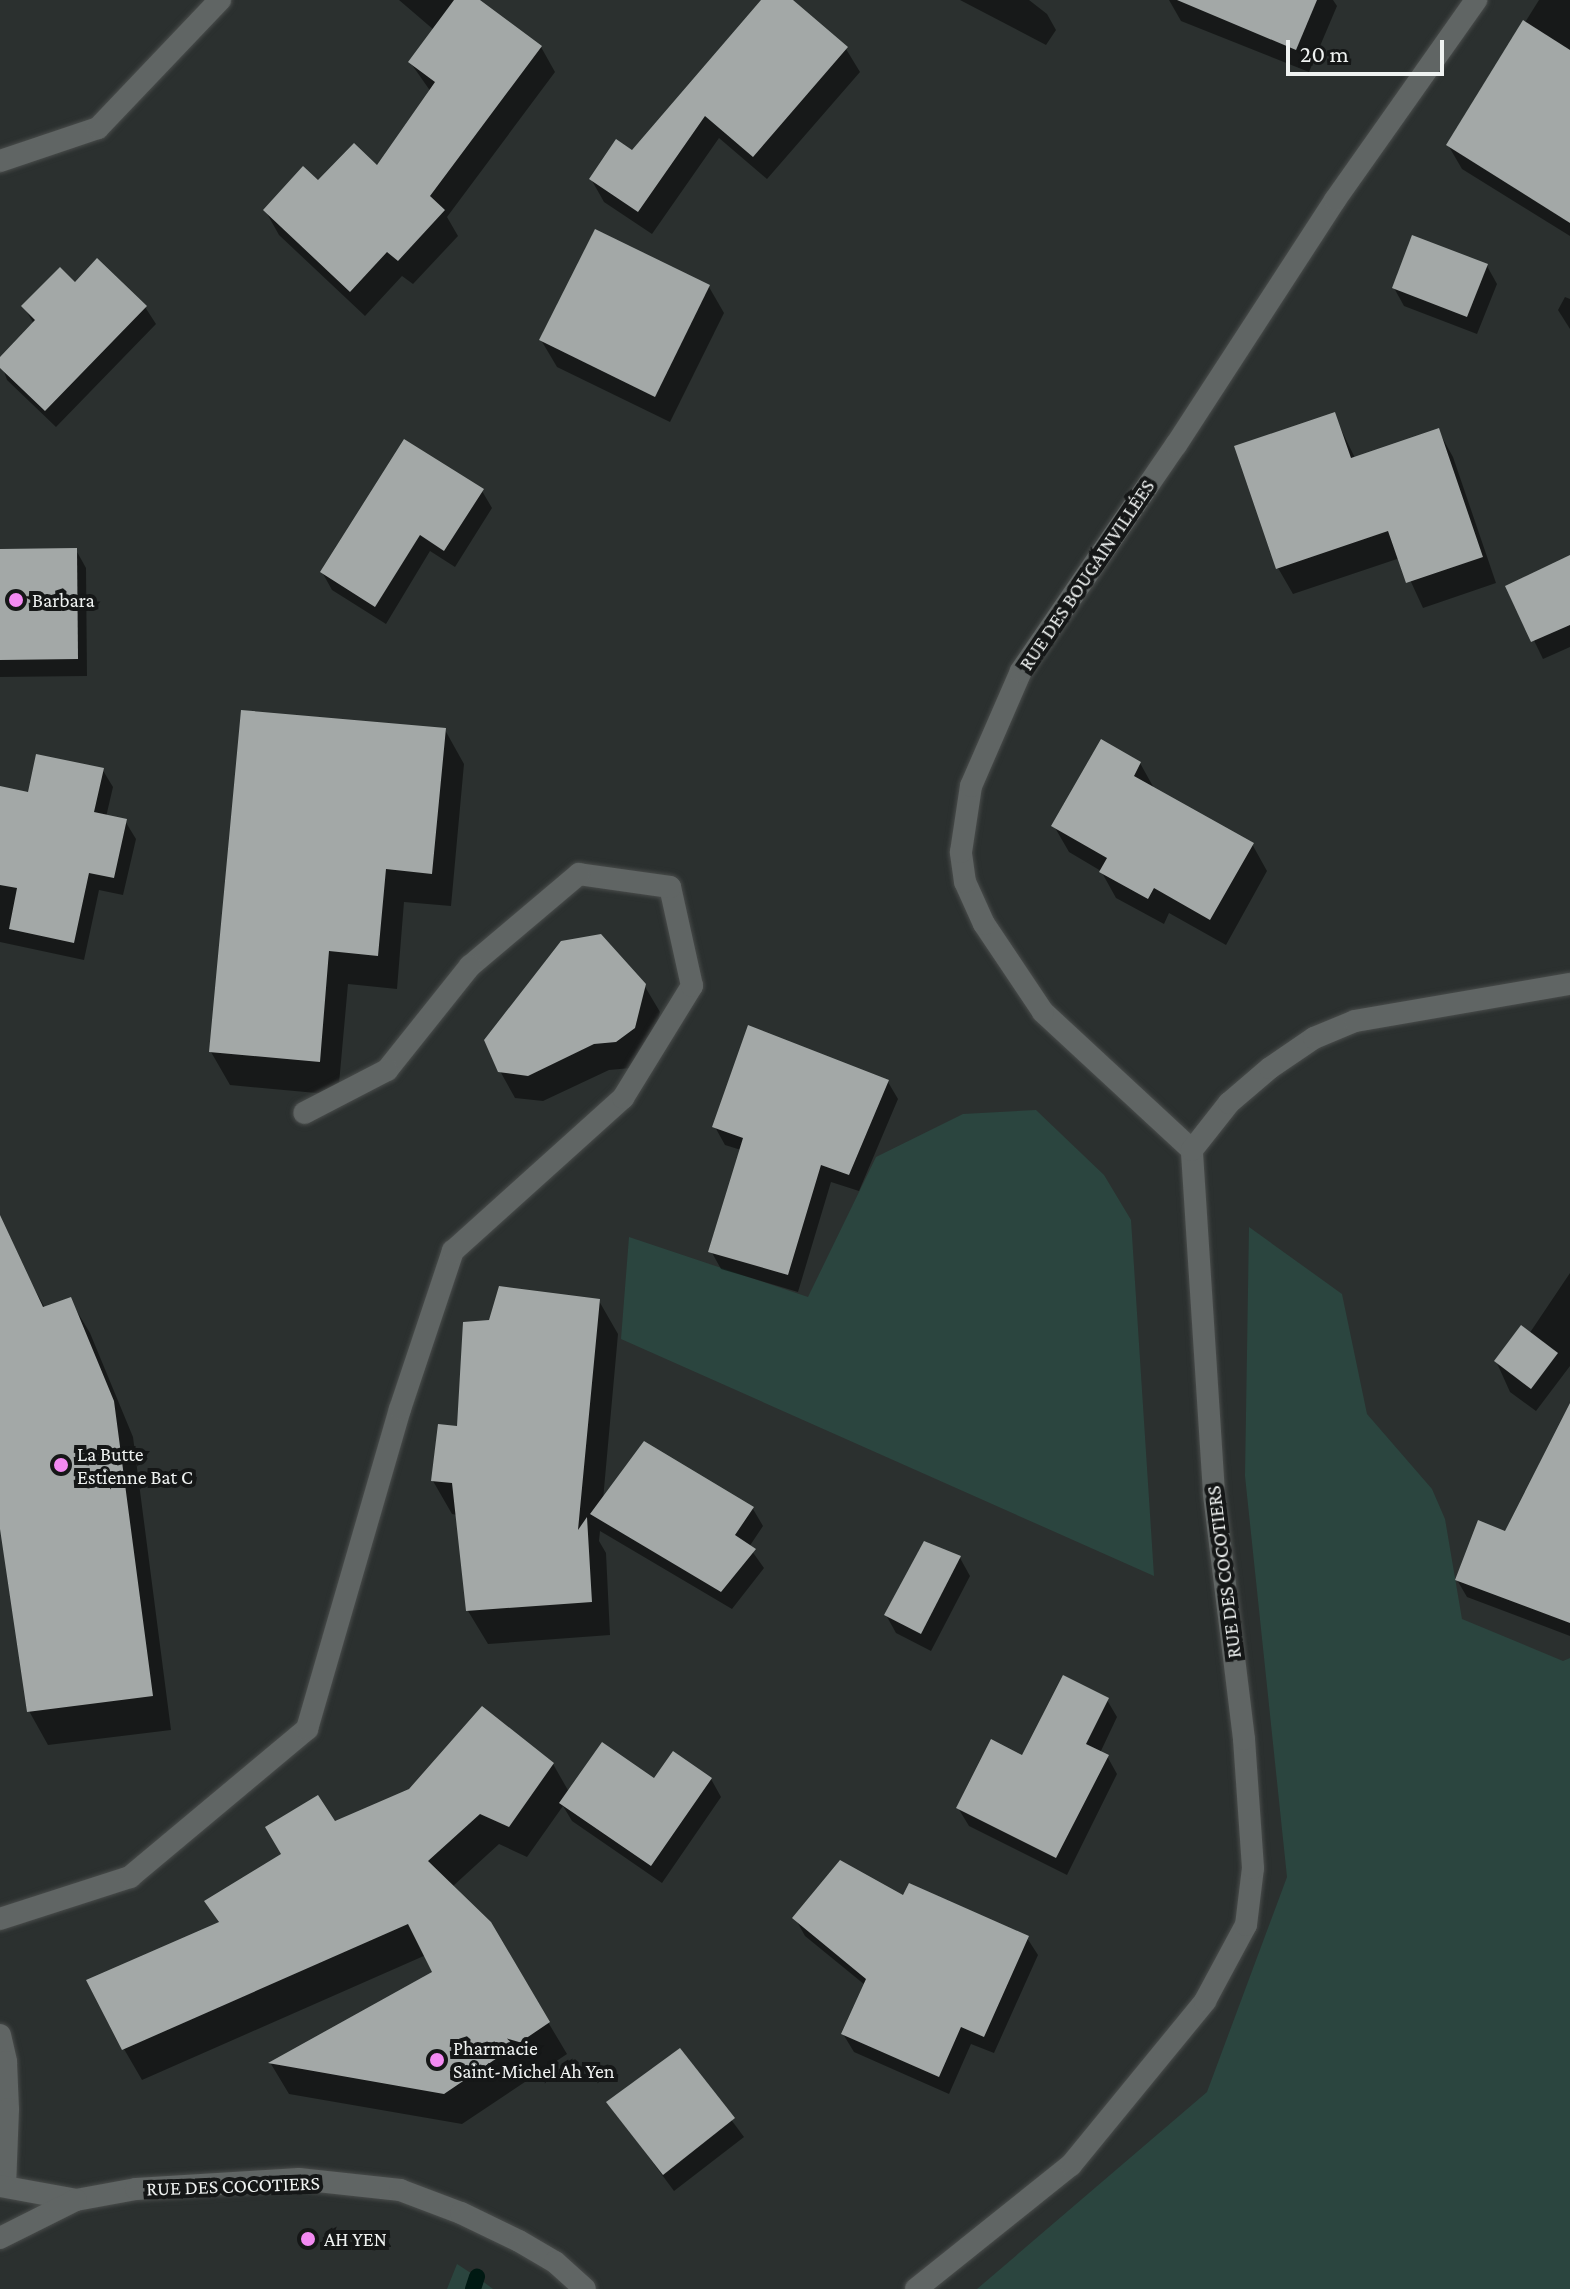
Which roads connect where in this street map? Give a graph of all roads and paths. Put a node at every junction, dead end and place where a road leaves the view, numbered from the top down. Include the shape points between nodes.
1 (220, 0) edge
2 (1476, 0) edge
3 (0, 161) edge
4 (1570, 984) edge
5 (304, 1113) dead end
6 (1192, 1150) junction
7 (0, 1919) edge
8 (0, 2035) edge
9 (3, 2186) edge
10 (76, 2200) junction
11 (0, 2238) edge
12 (585, 2289) edge
13 (916, 2289) edge

1 - 3 street via 98,128
2 - 6 street, RUE DES BOUGAINVILLÉES via 1335,200 1021,671 971,786 961,852 965,882 984,924 1043,1012
4 - 6 street via 1355,1021 1314,1038 1229,1103
5 - 7 street via 387,1070 470,966 579,874 670,887 692,986 623,1098 453,1251 400,1409 307,1729 130,1877
6 - 13 street, RUE DES COCOTIERS via 1214,1493 1244,1739 1253,1868 1246,1925 1205,2001 1071,2165
8 - 9 street via 8,2109
9 - 10 street, RUE DES COCOTIERS
10 - 11 street
10 - 12 street, RUE DES COCOTIERS via 136,2189 299,2179 400,2190 519,2241 555,2262

